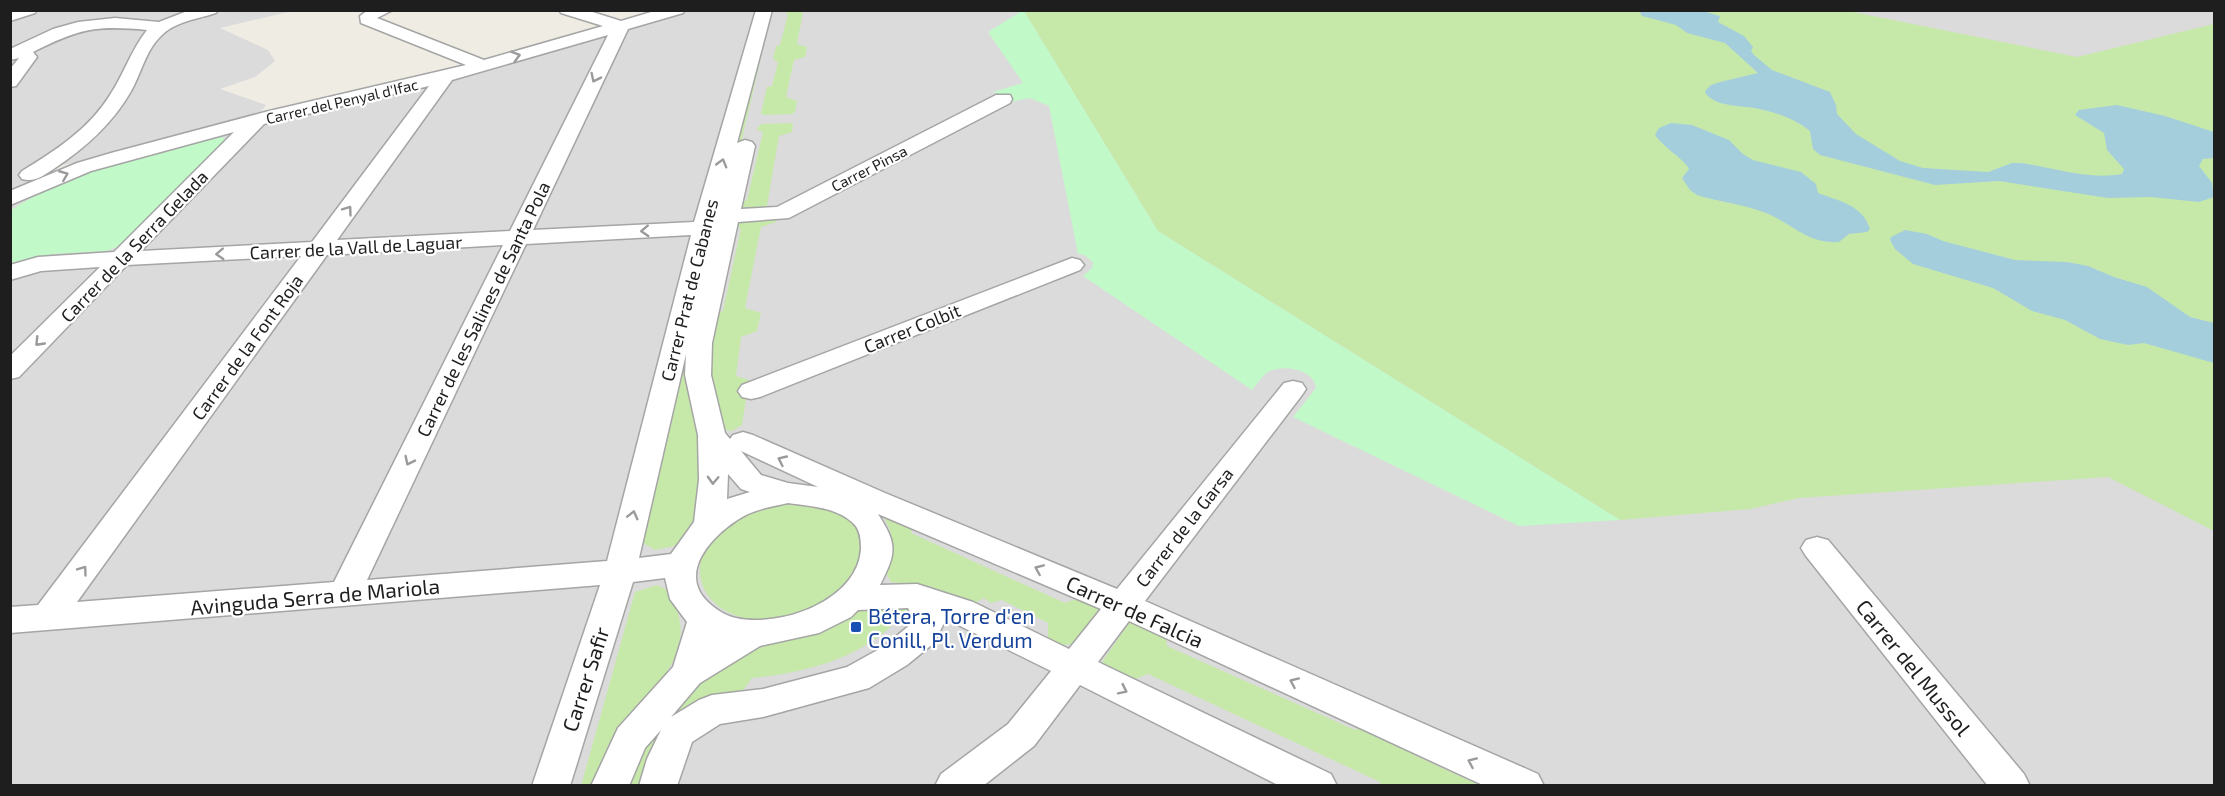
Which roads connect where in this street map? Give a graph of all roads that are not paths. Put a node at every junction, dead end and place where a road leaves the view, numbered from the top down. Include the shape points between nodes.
1 (29, 10) edge
2 (210, 10) edge
3 (385, 10) edge
4 (567, 10) edge
5 (677, 10) edge
6 (764, 10) edge
7 (777, 10) edge
8 (10, 16) edge
9 (621, 26) junction
10 (164, 27) junction
11 (17, 53) edge
12 (482, 65) junction
13 (446, 76) junction
14 (10, 82) edge
15 (1003, 99) dead end
16 (256, 120) junction
17 (10, 186) edge
18 (10, 199) edge
19 (728, 216) junction
20 (704, 228) junction
21 (517, 238) junction
22 (319, 249) junction
23 (120, 260) junction
24 (1072, 265) dead end
25 (10, 273) edge
26 (10, 372) edge
27 (1293, 388) dead end
28 (752, 391) dead end
29 (728, 438) junction
30 (788, 493) junction
31 (709, 525) junction
32 (1817, 548) dead end
33 (681, 564) junction
34 (620, 572) junction
35 (345, 593) junction
36 (917, 596) junction
37 (854, 598) junction
38 (1123, 605) junction
39 (48, 617) junction
40 (704, 619) junction
41 (10, 620) edge
42 (754, 633) junction
43 (1075, 667) junction
44 (688, 673) junction
45 (551, 786) edge
46 (610, 786) edge
47 (658, 786) edge
48 (954, 786) edge
49 (1318, 786) edge
50 (1525, 786) edge
51 (2011, 786) edge

1 - 8 street
2 - 10 street
3 - 12 street via 368,16 367,20
4 - 9 street
5 - 9 street, Carrer del Penyal d'Ifac
20 -> 6 street, Carrer Prat de Cabanes
7 - 19 street
12 -> 9 street, Carrer del Penyal d'Ifac
9 -> 21 street, Carrer de les Salines de Santa Pola
10 - 11 street via 86,23
10 - 17 street via 155,31 116,101 90,131 57,158
11 - 14 street via 28,57
12 - 13 street, Carrer del Penyal d'Ifac
13 - 16 street, Carrer del Penyal d'Ifac
22 -> 13 street, Carrer de la Font Roja
15 - 19 street, Carrer Pinsa via 781,213
18 -> 16 street, Carrer del Penyal d'Ifac via 84,167
16 - 23 street, Carrer de la Serra Gelada
19 - 29 street via 699,343 698,375
20 -> 21 street, Carrer de la Vall de Laguar
34 -> 20 street, Carrer Prat de Cabanes
21 - 22 street, Carrer de la Vall de Laguar
21 -> 35 street, Carrer de les Salines de Santa Pola
22 -> 23 street, Carrer de la Vall de Laguar
39 -> 22 street, Carrer de la Font Roja
23 - 25 street, Carrer de la Vall de Laguar via 38,264
23 -> 26 street, Carrer de la Serra Gelada
24 - 28 street, Carrer Colbit
27 - 38 street, Carrer de la Garsa
29 - 30 street via 751,482
29 -> 31 street via 714,480
38 -> 29 street, Carrer de Falcia
30 - 31 street via 741,506
30 - 37 street via 817,494 843,501 863,514 876,532 879,553 871,576
31 - 33 street via 691,543
32 - 51 street, Carrer del Mussol
33 - 34 street, Avinguda Serra de Mariola
33 - 40 street via 680,585 688,603
34 - 35 street, Avinguda Serra de Mariola
34 - 45 street, Carrer Safir
35 - 39 street, Avinguda Serra de Mariola
36 - 37 street
36 - 43 street via 961,611
36 - 47 street via 930,618 922,634 895,656 857,678 762,703 712,710 678,732
37 - 42 street via 809,624 782,632
38 - 43 street, Carrer de la Garsa
50 -> 38 street, Carrer de Falcia
39 - 41 street, Avinguda Serra de Mariola
40 - 42 street via 726,629
40 - 44 street
42 - 44 street
43 - 48 street, Carrer de la Garsa via 1021,735
43 -> 49 street
44 - 46 street via 631,739

